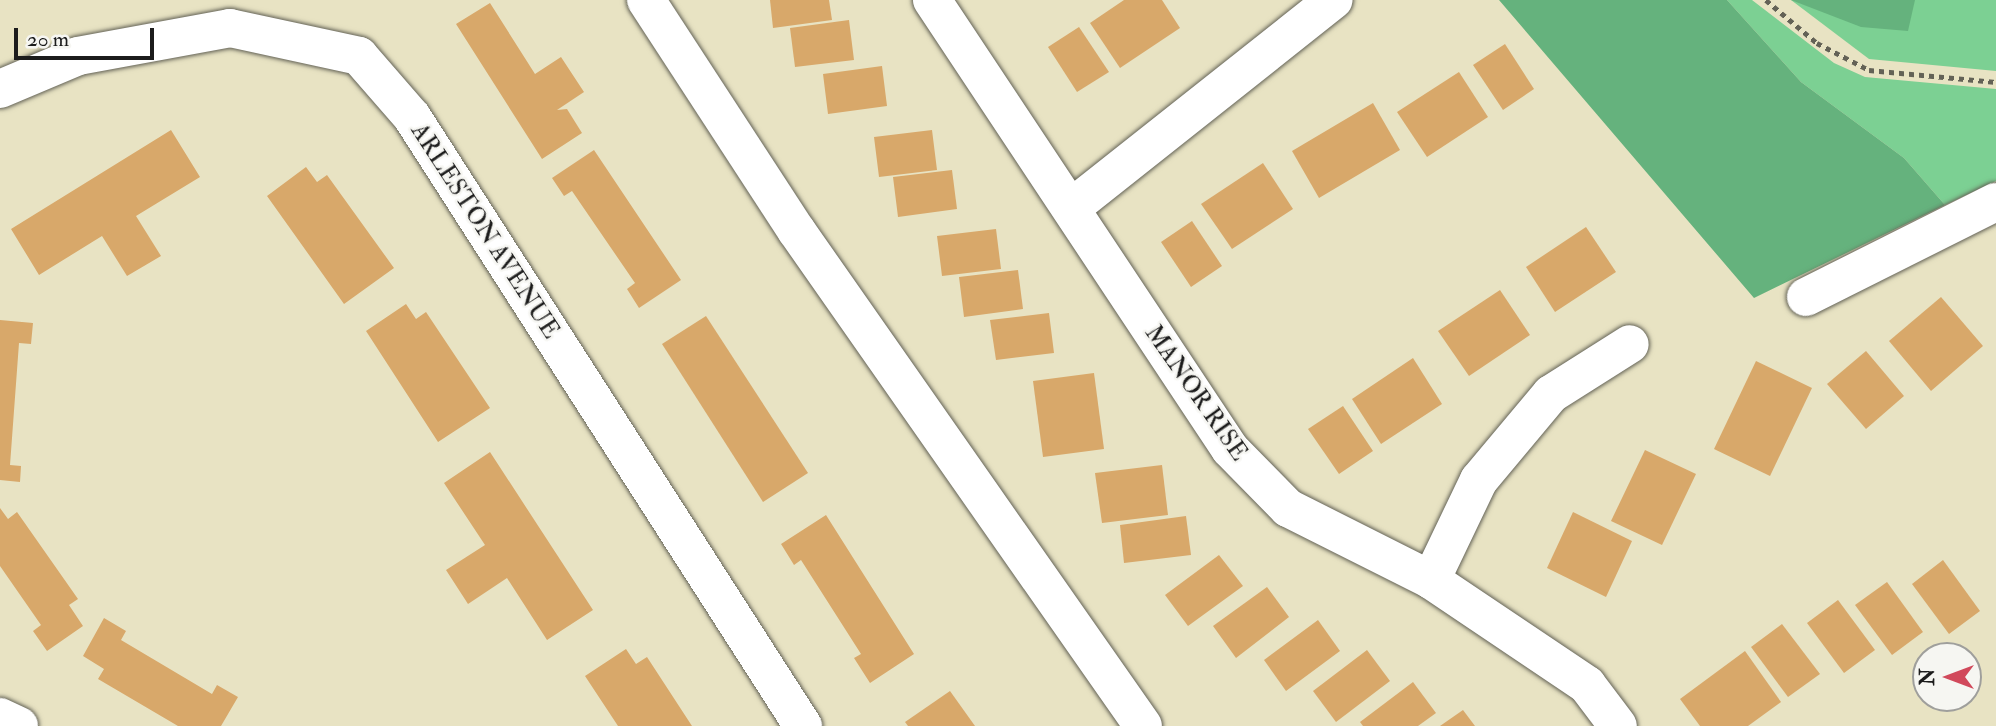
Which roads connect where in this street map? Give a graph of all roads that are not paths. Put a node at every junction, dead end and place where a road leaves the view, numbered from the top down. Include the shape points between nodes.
1 (646, 0) edge
2 (932, 0) edge
3 (1334, 0) edge
4 (0, 89) edge
5 (1996, 202) edge
6 (1071, 208) junction
7 (1806, 297) dead end
8 (1630, 344) dead end
9 (1431, 580) junction
10 (0, 717) edge
11 (19, 726) edge
12 (803, 726) edge
13 (1143, 726) edge
14 (1618, 726) edge

1 - 13 street via 796,230
2 - 6 street, MANOR RISE
3 - 6 street
4 - 12 street, ARLESTON AVENUE via 78,57 230,28 359,57 412,117
5 - 7 street
6 - 9 street, MANOR RISE via 1230,449 1288,508
8 - 9 street via 1551,394 1487,470
9 - 14 street, MANOR RISE via 1587,685
10 - 11 street

